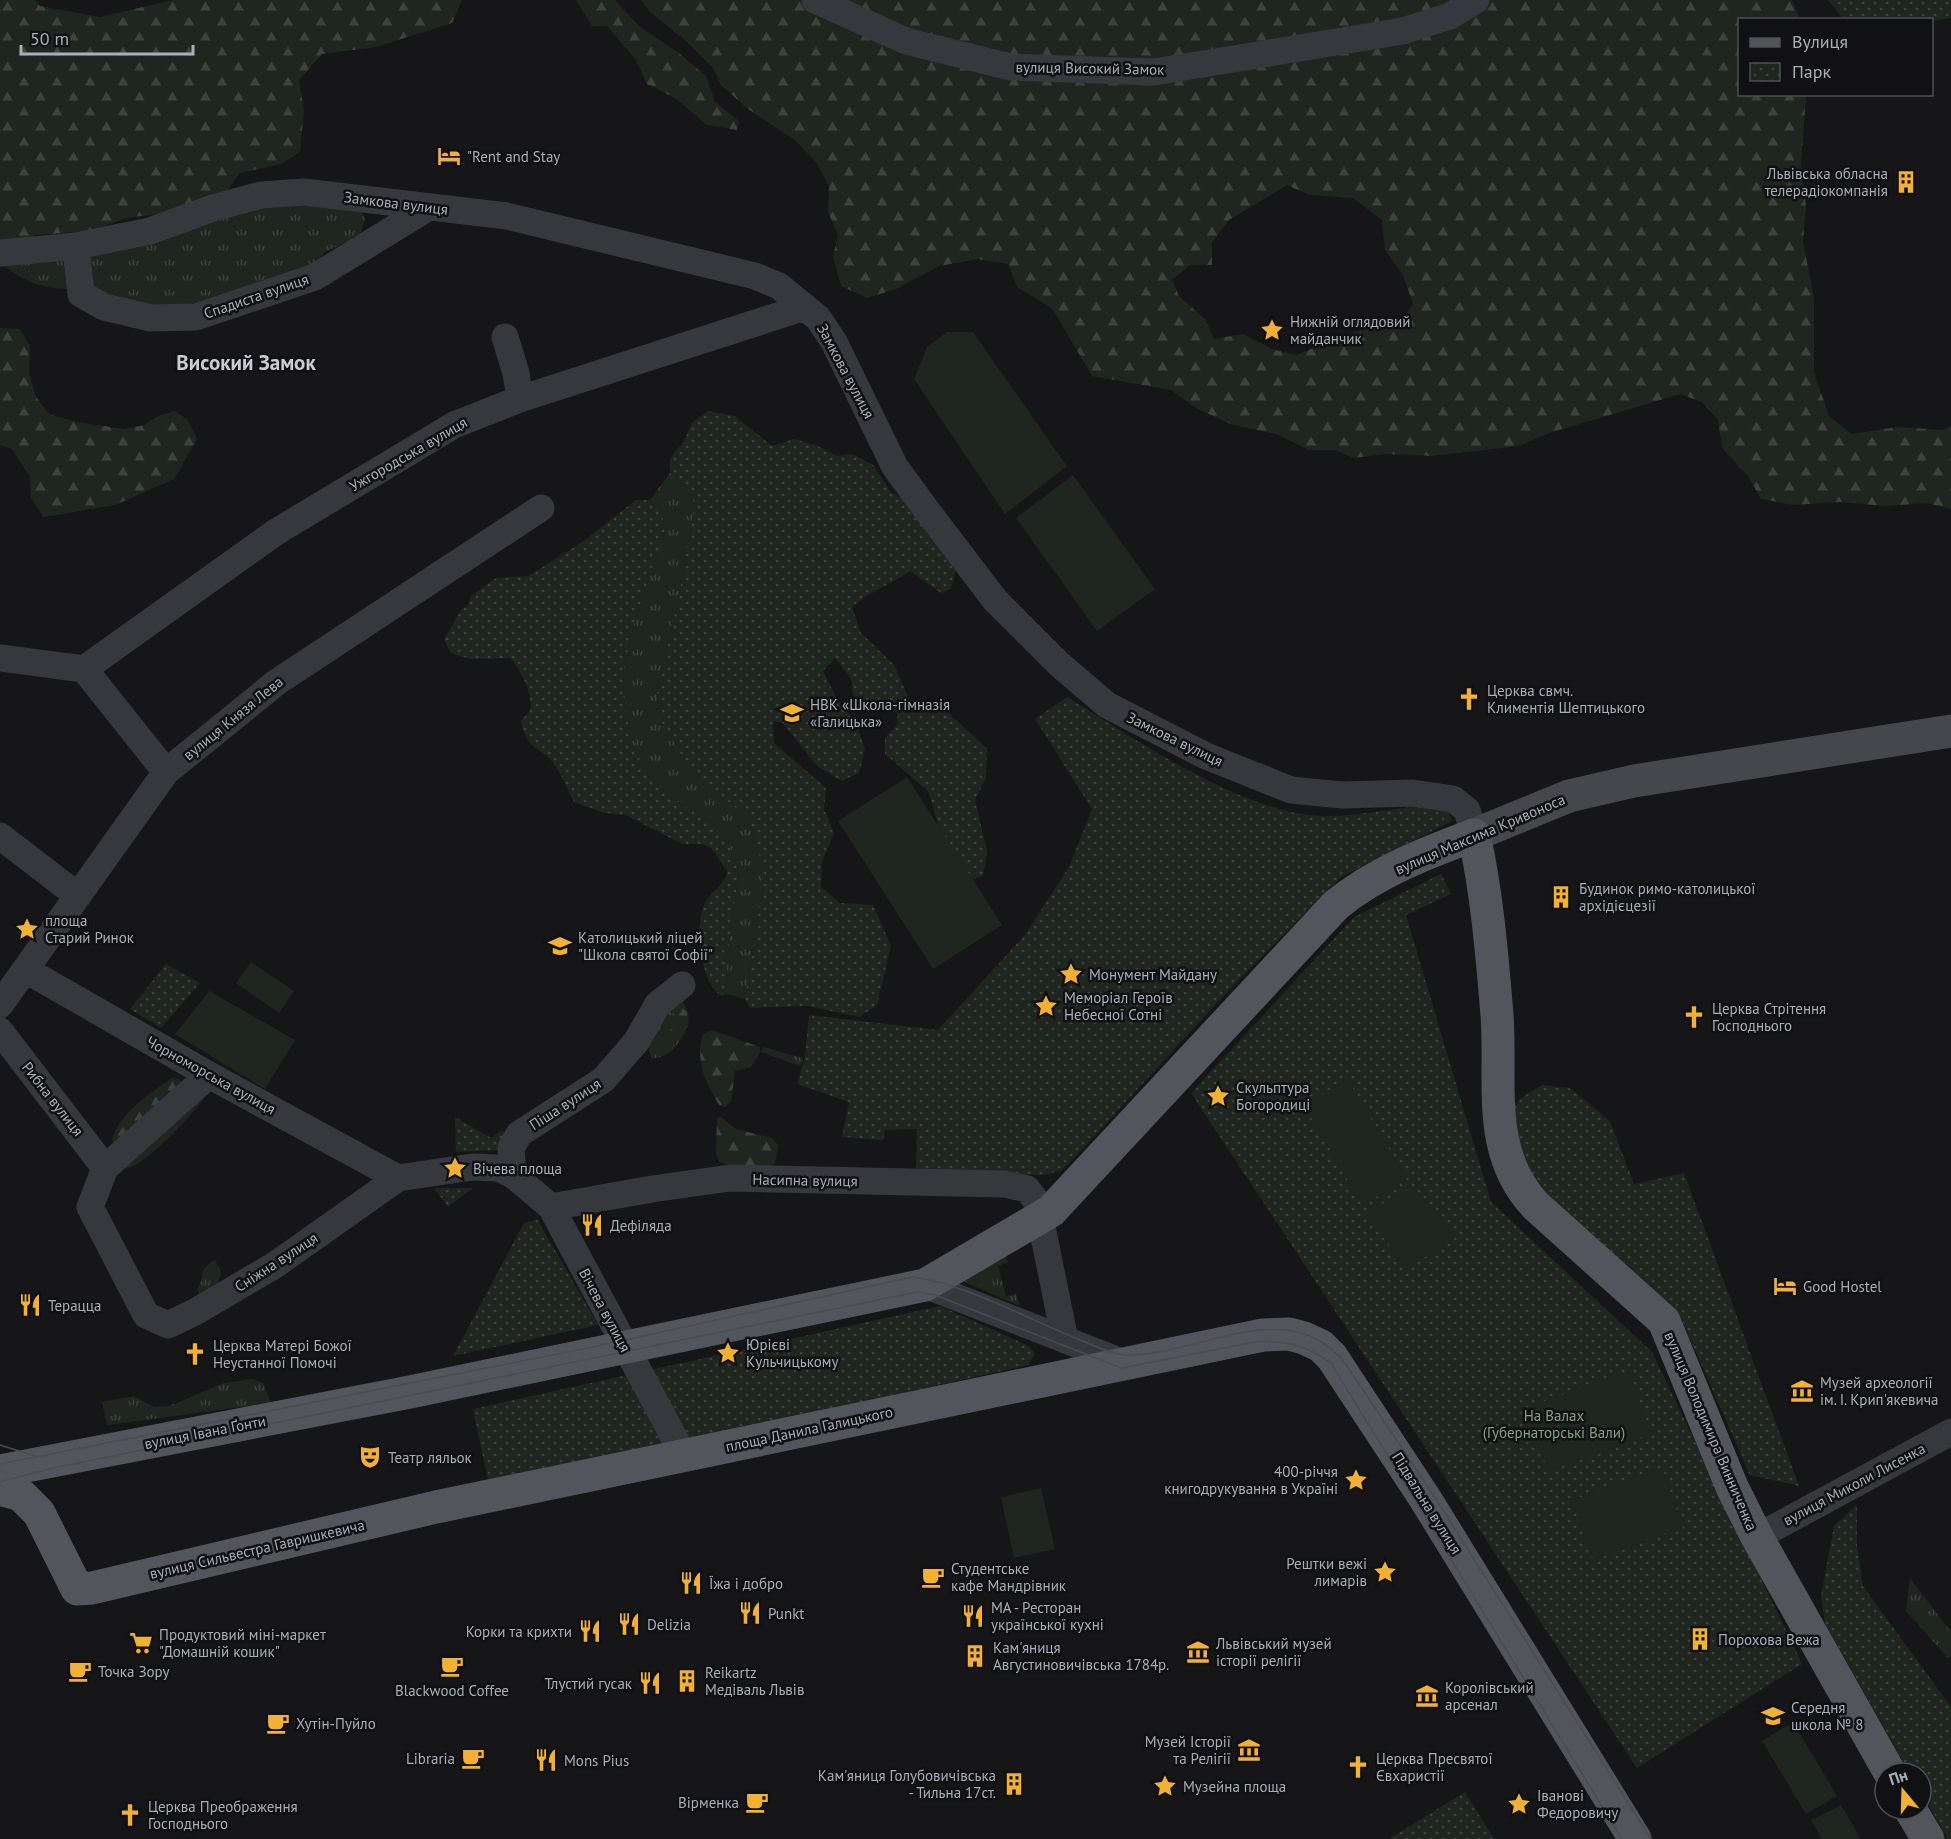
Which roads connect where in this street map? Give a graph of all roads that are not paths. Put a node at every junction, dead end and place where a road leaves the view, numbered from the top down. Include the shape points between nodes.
1 (815, 0) edge
2 (1476, 0) edge
3 (429, 207) junction
4 (76, 246) junction
5 (0, 253) edge
6 (805, 307) junction
7 (505, 337) dead end
8 (520, 399) junction
9 (541, 508) dead end
10 (0, 658) edge
11 (84, 669) junction
12 (1951, 731) edge
13 (166, 772) junction
14 (1474, 834) junction
15 (0, 836) edge
16 (78, 896) junction
17 (27, 970) junction
18 (682, 985) dead end
19 (0, 1005) edge
20 (0, 1031) edge
21 (209, 1075) junction
22 (105, 1168) junction
23 (513, 1175) junction
24 (398, 1178) junction
25 (552, 1207) junction
26 (1040, 1218) junction
27 (925, 1285) junction
28 (1065, 1340) junction
29 (625, 1347) junction
30 (1122, 1362) junction
31 (1951, 1432) edge
32 (684, 1456) junction
33 (0, 1471) edge
34 (0, 1488) edge
35 (436, 1508) joint
36 (1757, 1537) junction
37 (1883, 1761) edge
38 (1917, 1821) edge
39 (1635, 1839) edge
40 (1928, 1839) edge

1 - 2 street, вулиця Високий Замок via 906,41 1010,67 1154,72 1403,31 1449,16
3 - 4 street, Замкова вулиця via 304,192 261,195 150,231
3 - 4 street, Спадиста вулиця via 315,277 196,316 151,318 104,307 81,294
3 - 6 street, Замкова вулиця via 507,216 755,276 779,286
4 - 5 street, Замкова вулиця
6 - 8 street, Ужгородська вулиця
6 - 14 street, Замкова вулиця via 834,342 895,466 925,508 995,600 1107,705 1206,756 1291,790 1342,795 1413,793 1453,799 1467,810
7 - 8 street
8 - 11 street, Ужгородська вулиця via 454,425 276,532
9 - 13 street, вулиця Князя Лева via 278,681
10 - 11 street
11 - 13 street
12 - 14 main road, вулиця Максима Кривоноса via 1634,781 1569,796
13 - 16 street, вулиця Князя Лева
14 - 26 main road, вулиця Максима Кривоноса via 1414,859 1356,889 1336,905 1078,1183
14 - 36 main road, вулиця Володимира Винниченка via 1482,870 1497,1017 1498,1118 1508,1167 1519,1188 1536,1206 1664,1321 1732,1487
15 - 16 street
16 - 17 street, вулиця Князя Лева
17 - 19 street, вулиця Князя Лева
17 - 21 street, Чорноморська вулиця
18 - 23 street, Піша вулиця via 658,1004 636,1042 603,1080 519,1134 511,1148
20 - 22 street, Рибна вулиця
21 - 22 street
21 - 24 street, Чорноморська вулиця
22 - 24 street, Сніжна вулиця via 90,1207 146,1315 168,1325 275,1265
23 - 24 street via 498,1168 472,1167
23 - 25 street, Вічева вулиця
25 - 26 street, Насипна вулиця via 730,1179 1004,1184 1027,1189 1037,1202
25 - 29 street, Вічева вулиця
26 - 27 main road
26 - 28 street
27 - 28 street
27 - 29 main road
28 - 30 street
29 - 32 street, Вічева вулиця
29 - 33 main road, вулиця Івана Ґонти
30 - 32 main road, площа Данила Галицького
30 - 39 main road, Підвальна вулиця via 1263,1335 1289,1334 1321,1346 1426,1500
31 - 36 street, вулиця Миколи Лисенка
32 - 35 main road, площа Данила Галицького
34 - 35 main road, вулиця Сильвестра Гавришкевича via 21,1495 39,1513 77,1589
36 - 37 main road, вулиця Володимира Винниченка
38 - 40 main road

